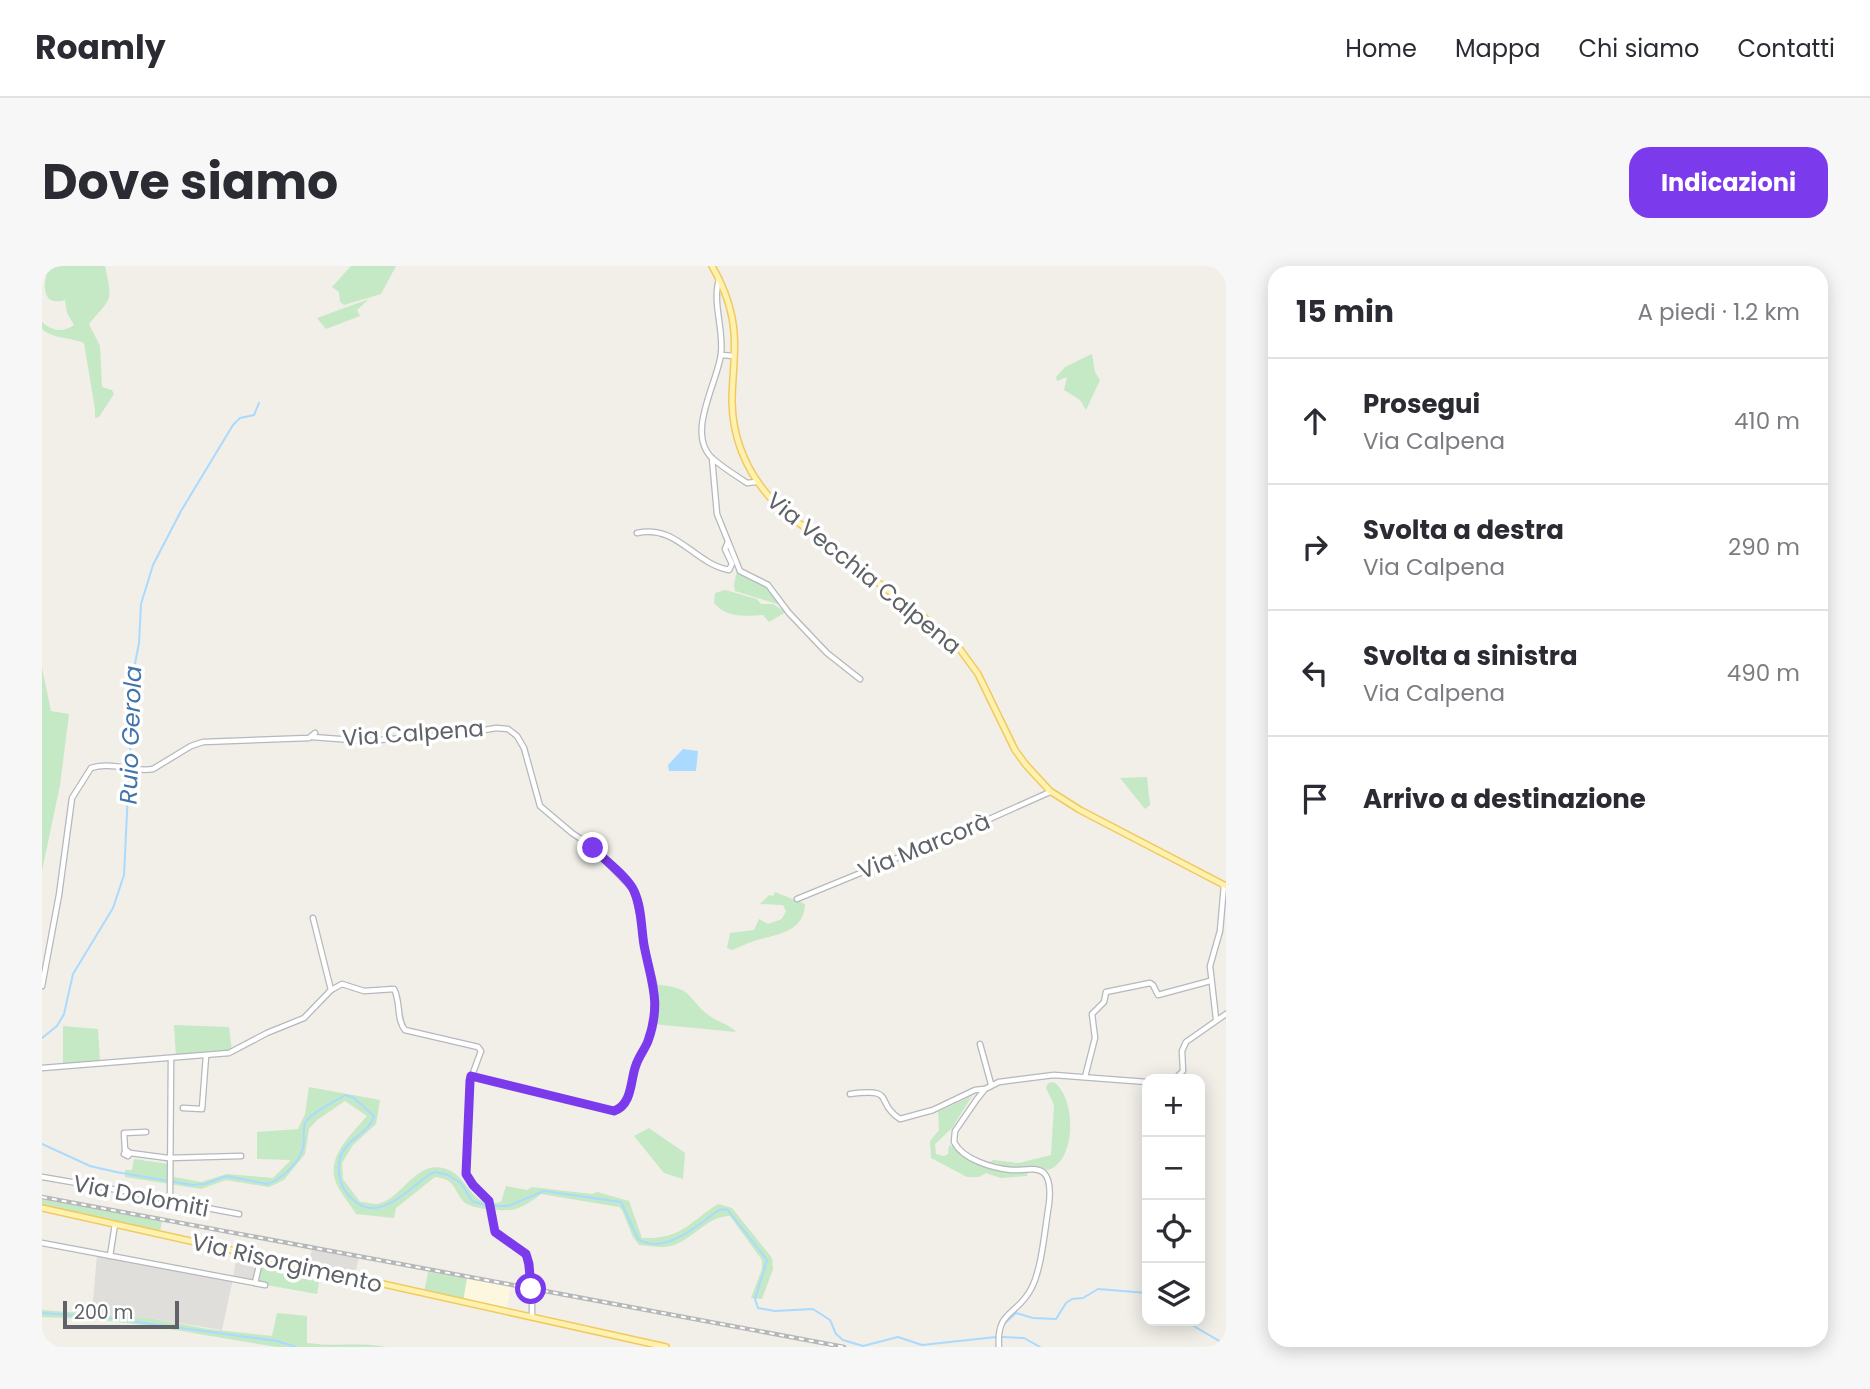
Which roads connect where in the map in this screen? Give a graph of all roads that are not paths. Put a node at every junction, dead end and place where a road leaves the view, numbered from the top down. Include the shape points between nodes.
1 (712, 266) edge
2 (719, 278) junction
3 (721, 355) junction
4 (734, 356) junction
5 (712, 458) junction
6 (756, 482) junction
7 (637, 533) dead end
8 (727, 542) junction
9 (860, 679) dead end
10 (1051, 792) junction
11 (1225, 886) edge
12 (797, 899) dead end
13 (313, 918) dead end
14 (1210, 982) junction
15 (42, 986) edge
16 (331, 990) junction
17 (1226, 1014) edge
18 (1216, 1019) junction
19 (980, 1044) dead end
20 (206, 1056) junction
21 (171, 1058) junction
22 (42, 1068) edge
23 (1179, 1074) edge
24 (471, 1076) junction
25 (1085, 1077) junction
26 (1142, 1082) edge
27 (990, 1084) junction
28 (985, 1089) junction
29 (850, 1094) dead end
30 (183, 1108) dead end
31 (146, 1132) dead end
32 (241, 1156) dead end
33 (171, 1158) junction
34 (42, 1177) edge
35 (170, 1199) junction
36 (42, 1208) edge
37 (239, 1214) dead end
38 (115, 1224) junction
39 (42, 1243) edge
40 (110, 1256) junction
41 (261, 1257) junction
42 (255, 1283) junction
43 (265, 1285) dead end
44 (532, 1317) junction
45 (666, 1347) edge
46 (999, 1347) edge

1 - 2 main road, Via Vecchia Calpena
2 - 3 street via 715,295
2 - 4 main road, Via Vecchia Calpena via 731,313
3 - 4 street
3 - 5 street via 701,431
4 - 6 main road, Via Vecchia Calpena via 735,428
5 - 6 street via 747,483
5 - 8 street via 717,514
6 - 10 main road, Via Vecchia Calpena via 783,511 953,641 978,674 1015,750
7 - 8 street via 674,537 701,559 729,570
8 - 9 street via 741,573 768,586 827,653
10 - 11 main road, Via Vecchia Calpena
10 - 12 street, Via Marcorà
11 - 14 street
13 - 16 street
14 - 18 street
14 - 25 street via 1158,995 1150,983 1106,992 1104,1002 1091,1014 1095,1038
15 - 24 street, Via Calpena via 73,795 93,766 153,769 203,742 313,735 366,741 508,729 524,748 540,806 590,845 634,890 655,1006 632,1086 621,1108 614,1111
16 - 20 street via 299,1021 232,1052
16 - 24 street via 345,983 364,991 394,989 405,1030 480,1049
17 - 18 street
18 - 23 street via 1186,1042
19 - 27 street
20 - 21 street
20 - 30 street via 202,1110
21 - 22 street
21 - 33 street
24 - 44 street via 466,1174 491,1206 495,1232 526,1254
25 - 26 street
25 - 27 street via 1040,1076
27 - 28 street
28 - 29 street via 900,1119 880,1094
28 - 46 street via 955,1131 956,1146 963,1154 1001,1168 1041,1171 1051,1193 1035,1279 1023,1300 1002,1320
31 - 33 street via 124,1133 127,1152
32 - 33 street
33 - 35 street
34 - 35 street, Via Dolomiti
35 - 37 street, Via Dolomiti
36 - 38 main road, Via Risorgimento
38 - 40 street
38 - 41 main road, Via Risorgimento
39 - 40 street
40 - 42 street
41 - 42 street
41 - 44 main road, Via Risorgimento
42 - 43 street
44 - 45 main road, Via Risorgimento

